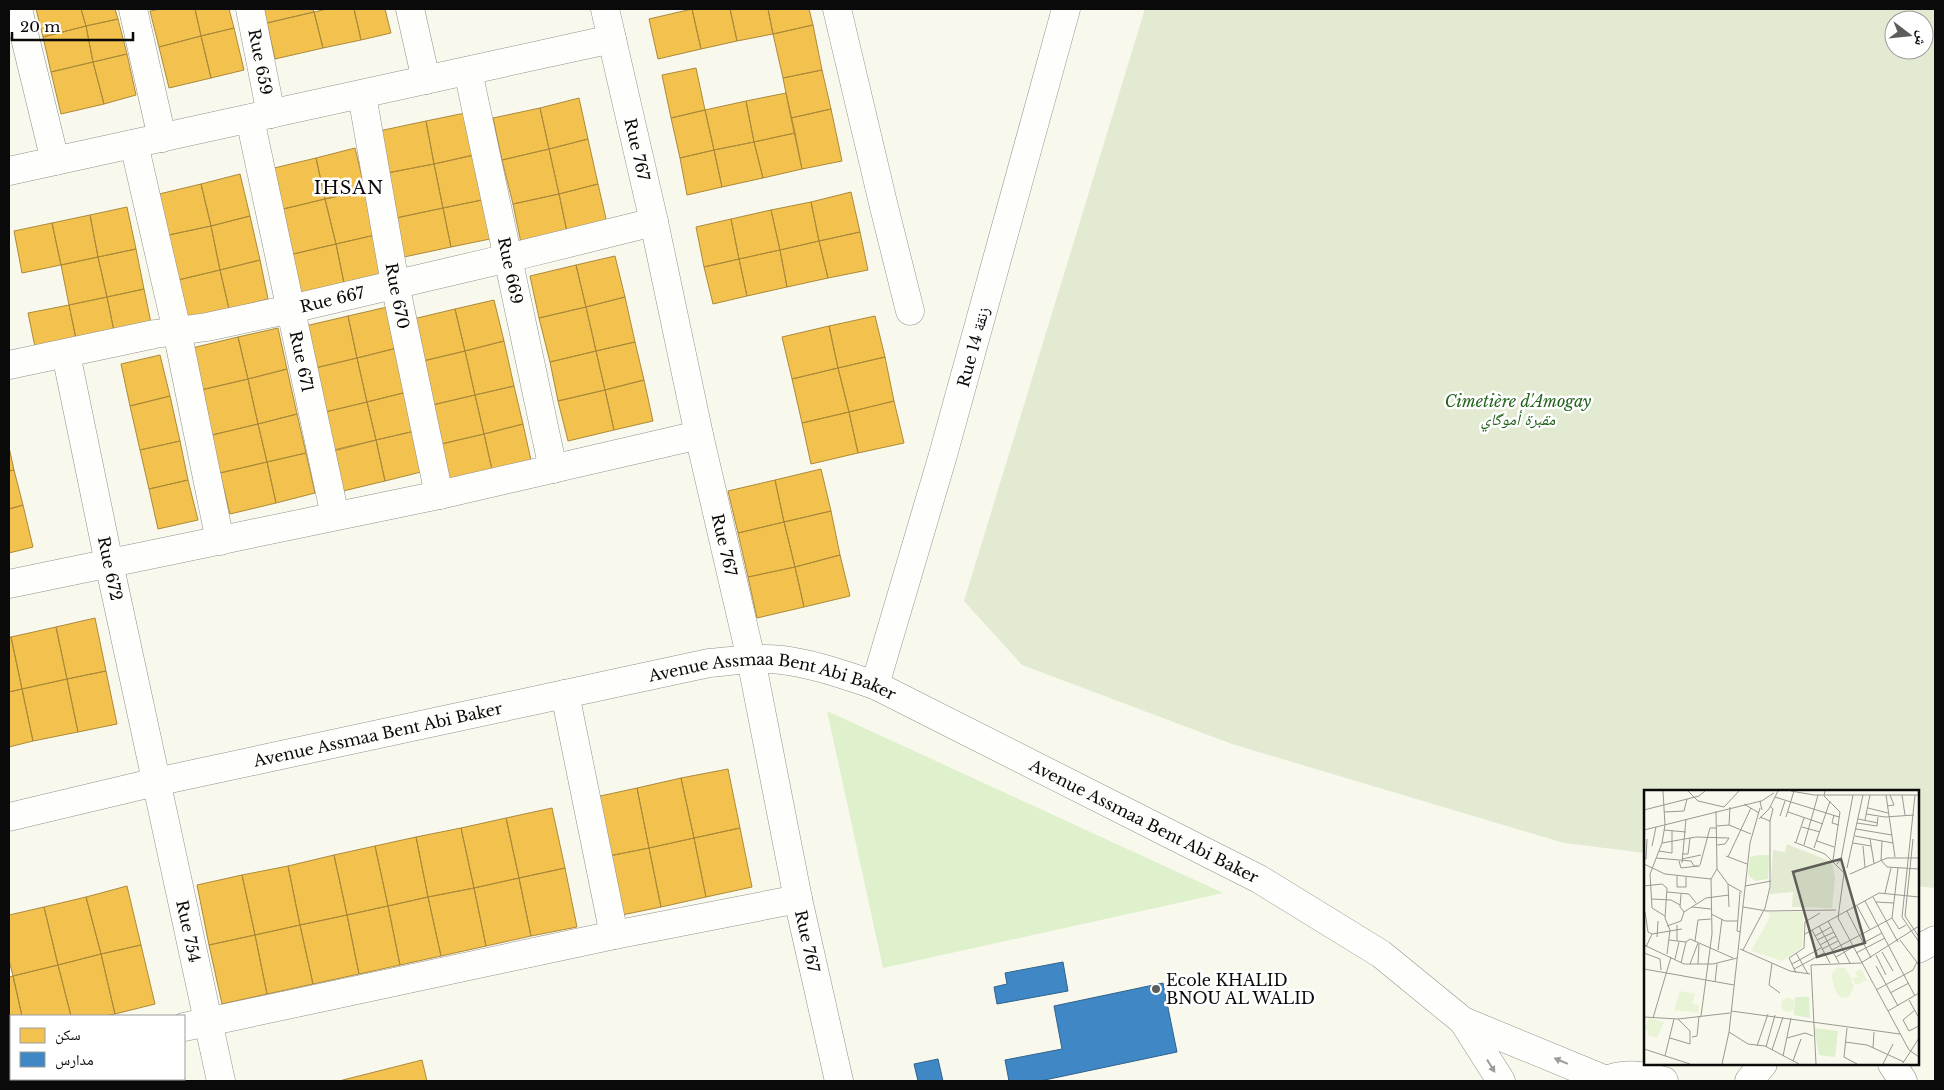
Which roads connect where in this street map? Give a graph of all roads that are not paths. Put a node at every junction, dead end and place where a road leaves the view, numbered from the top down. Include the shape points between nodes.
1 (18, 9) edge
2 (133, 9) edge
3 (250, 9) edge
4 (410, 9) edge
5 (605, 9) edge
6 (838, 9) edge
7 (1066, 9) edge
8 (612, 39) junction
9 (468, 71) junction
10 (426, 80) junction
11 (362, 94) junction
12 (261, 116) junction
13 (162, 138) junction
14 (134, 144) junction
15 (55, 161) junction
16 (9, 171) edge
17 (654, 222) junction
18 (508, 258) junction
19 (395, 284) junction
20 (291, 309) junction
21 (910, 311) dead end
22 (176, 330) junction
23 (66, 354) junction
24 (9, 365) edge
25 (699, 435) junction
26 (553, 469) junction
27 (439, 495) junction
28 (335, 516) junction
29 (220, 541) junction
30 (109, 563) junction
31 (9, 584) edge
32 (751, 659) junction
33 (875, 685) junction
34 (565, 694) junction
35 (156, 782) junction
36 (9, 817) edge
37 (798, 899) junction
38 (614, 935) junction
39 (1935, 940) edge
40 (1919, 948) edge
41 (1463, 1021) junction
42 (196, 1025) edge
43 (1651, 1065) edge
44 (1762, 1065) edge
45 (1893, 1065) edge
46 (1612, 1079) edge
47 (221, 1081) edge
48 (839, 1081) edge
49 (1501, 1081) edge
50 (1664, 1081) edge
51 (1749, 1081) edge
52 (1903, 1081) edge

1 - 15 street
2 - 13 street
3 - 12 street, Rue 659
4 - 10 street
5 - 8 street, Rue 767
6 - 21 street
7 - 33 street, Rue 14 زنقة via 943,455
8 - 9 street
8 - 17 street, Rue 767
9 - 10 street
9 - 18 street, Rue 669
10 - 11 street
11 - 12 street
11 - 19 street, Rue 670
12 - 13 street
12 - 20 street, Rue 671
13 - 14 street
14 - 15 street
14 - 22 street
15 - 16 street
17 - 18 street, Rue 667
17 - 25 street, Rue 767
18 - 19 street, Rue 667
18 - 26 street, Rue 669
19 - 20 street, Rue 667
19 - 27 street, Rue 670
20 - 22 street, Rue 667 via 207,327
20 - 28 street, Rue 671
22 - 23 street, Rue 667
22 - 29 street
23 - 24 street, Rue 667
23 - 30 street, Rue 672
25 - 26 street
25 - 32 street, Rue 767
26 - 27 street
27 - 28 street
28 - 29 street
29 - 30 street
30 - 31 street
30 - 35 street, Rue 672
32 - 33 street, Avenue Assmaa Bent Abi Baker via 781,660
32 - 34 street, Avenue Assmaa Bent Abi Baker via 709,663
32 - 37 street, Rue 767
33 - 41 street, Avenue Assmaa Bent Abi Baker via 1258,879 1381,954
34 - 35 street, Avenue Assmaa Bent Abi Baker
34 - 38 street
35 - 36 street, Avenue Assmaa Bent Abi Baker
35 - 42 street, Rue 754
37 - 38 street
37 - 48 street, Rue 767
38 - 42 street
39 - 40 street
46 -> 41 street, Avenue Assmaa Bent Abi Baker
41 -> 49 street, Avenue Assmaa Bent Abi Baker
42 - 47 street, Rue 754
43 - 46 street
44 - 51 street
45 - 52 street
46 - 50 street, Avenue Assmaa Bent Abi Baker via 1647,1076

